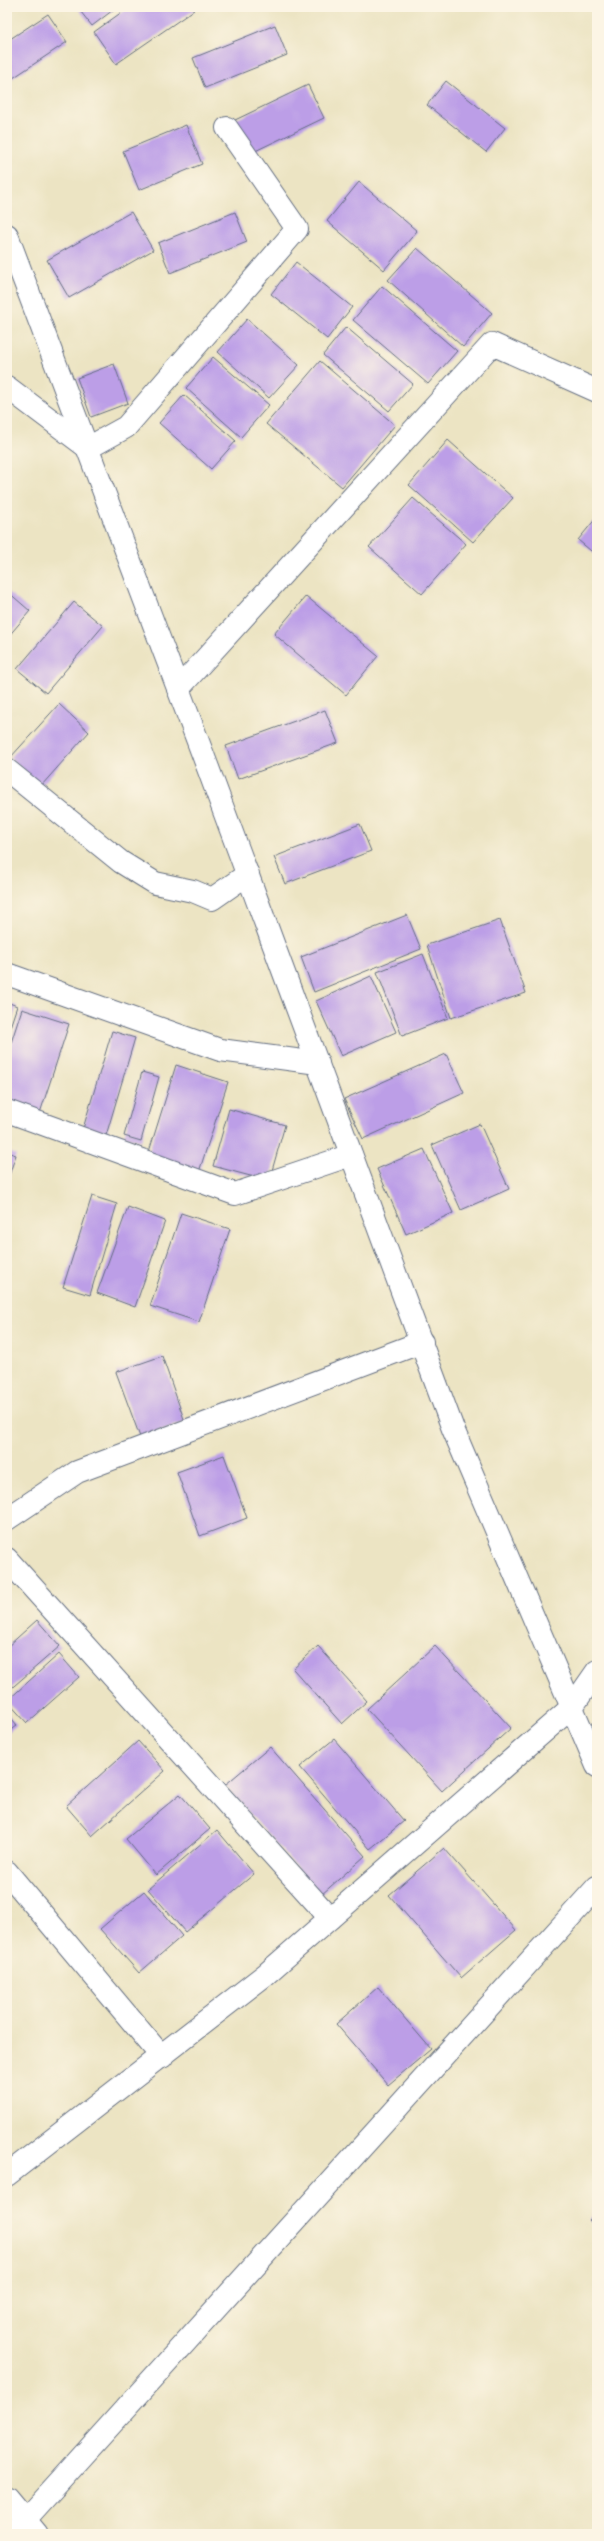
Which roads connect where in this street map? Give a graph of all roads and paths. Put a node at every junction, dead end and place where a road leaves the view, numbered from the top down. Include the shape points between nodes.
1 (227, 128) dead end
2 (7, 235) edge
3 (7, 387) edge
4 (597, 391) edge
5 (88, 448) junction
6 (178, 689) junction
7 (7, 770) edge
8 (248, 874) junction
9 (7, 974) edge
10 (318, 1063) junction
11 (7, 1110) edge
12 (352, 1155) junction
13 (422, 1342) junction
14 (7, 1519) edge
15 (7, 1559) edge
16 (597, 1671) edge
17 (572, 1707) junction
18 (597, 1766) edge
19 (7, 1872) edge
20 (597, 1887) edge
21 (330, 1918) junction
22 (162, 2057) junction
23 (7, 2175) edge
24 (7, 2498) edge
25 (24, 2529) edge

1 - 5 street via 297,229 126,427
2 - 5 street
3 - 5 street
4 - 6 street via 492,344
5 - 6 street
6 - 8 street
7 - 8 street via 120,862 155,884 193,891 212,899
8 - 10 street
9 - 10 street via 220,1050
10 - 12 street
11 - 12 street via 235,1194
12 - 13 street
13 - 14 street via 77,1472
13 - 17 street via 453,1430
15 - 21 street
16 - 17 street
17 - 18 street
17 - 21 street
19 - 22 street
20 - 25 street
21 - 22 street via 265,1975
22 - 23 street
24 - 25 street

